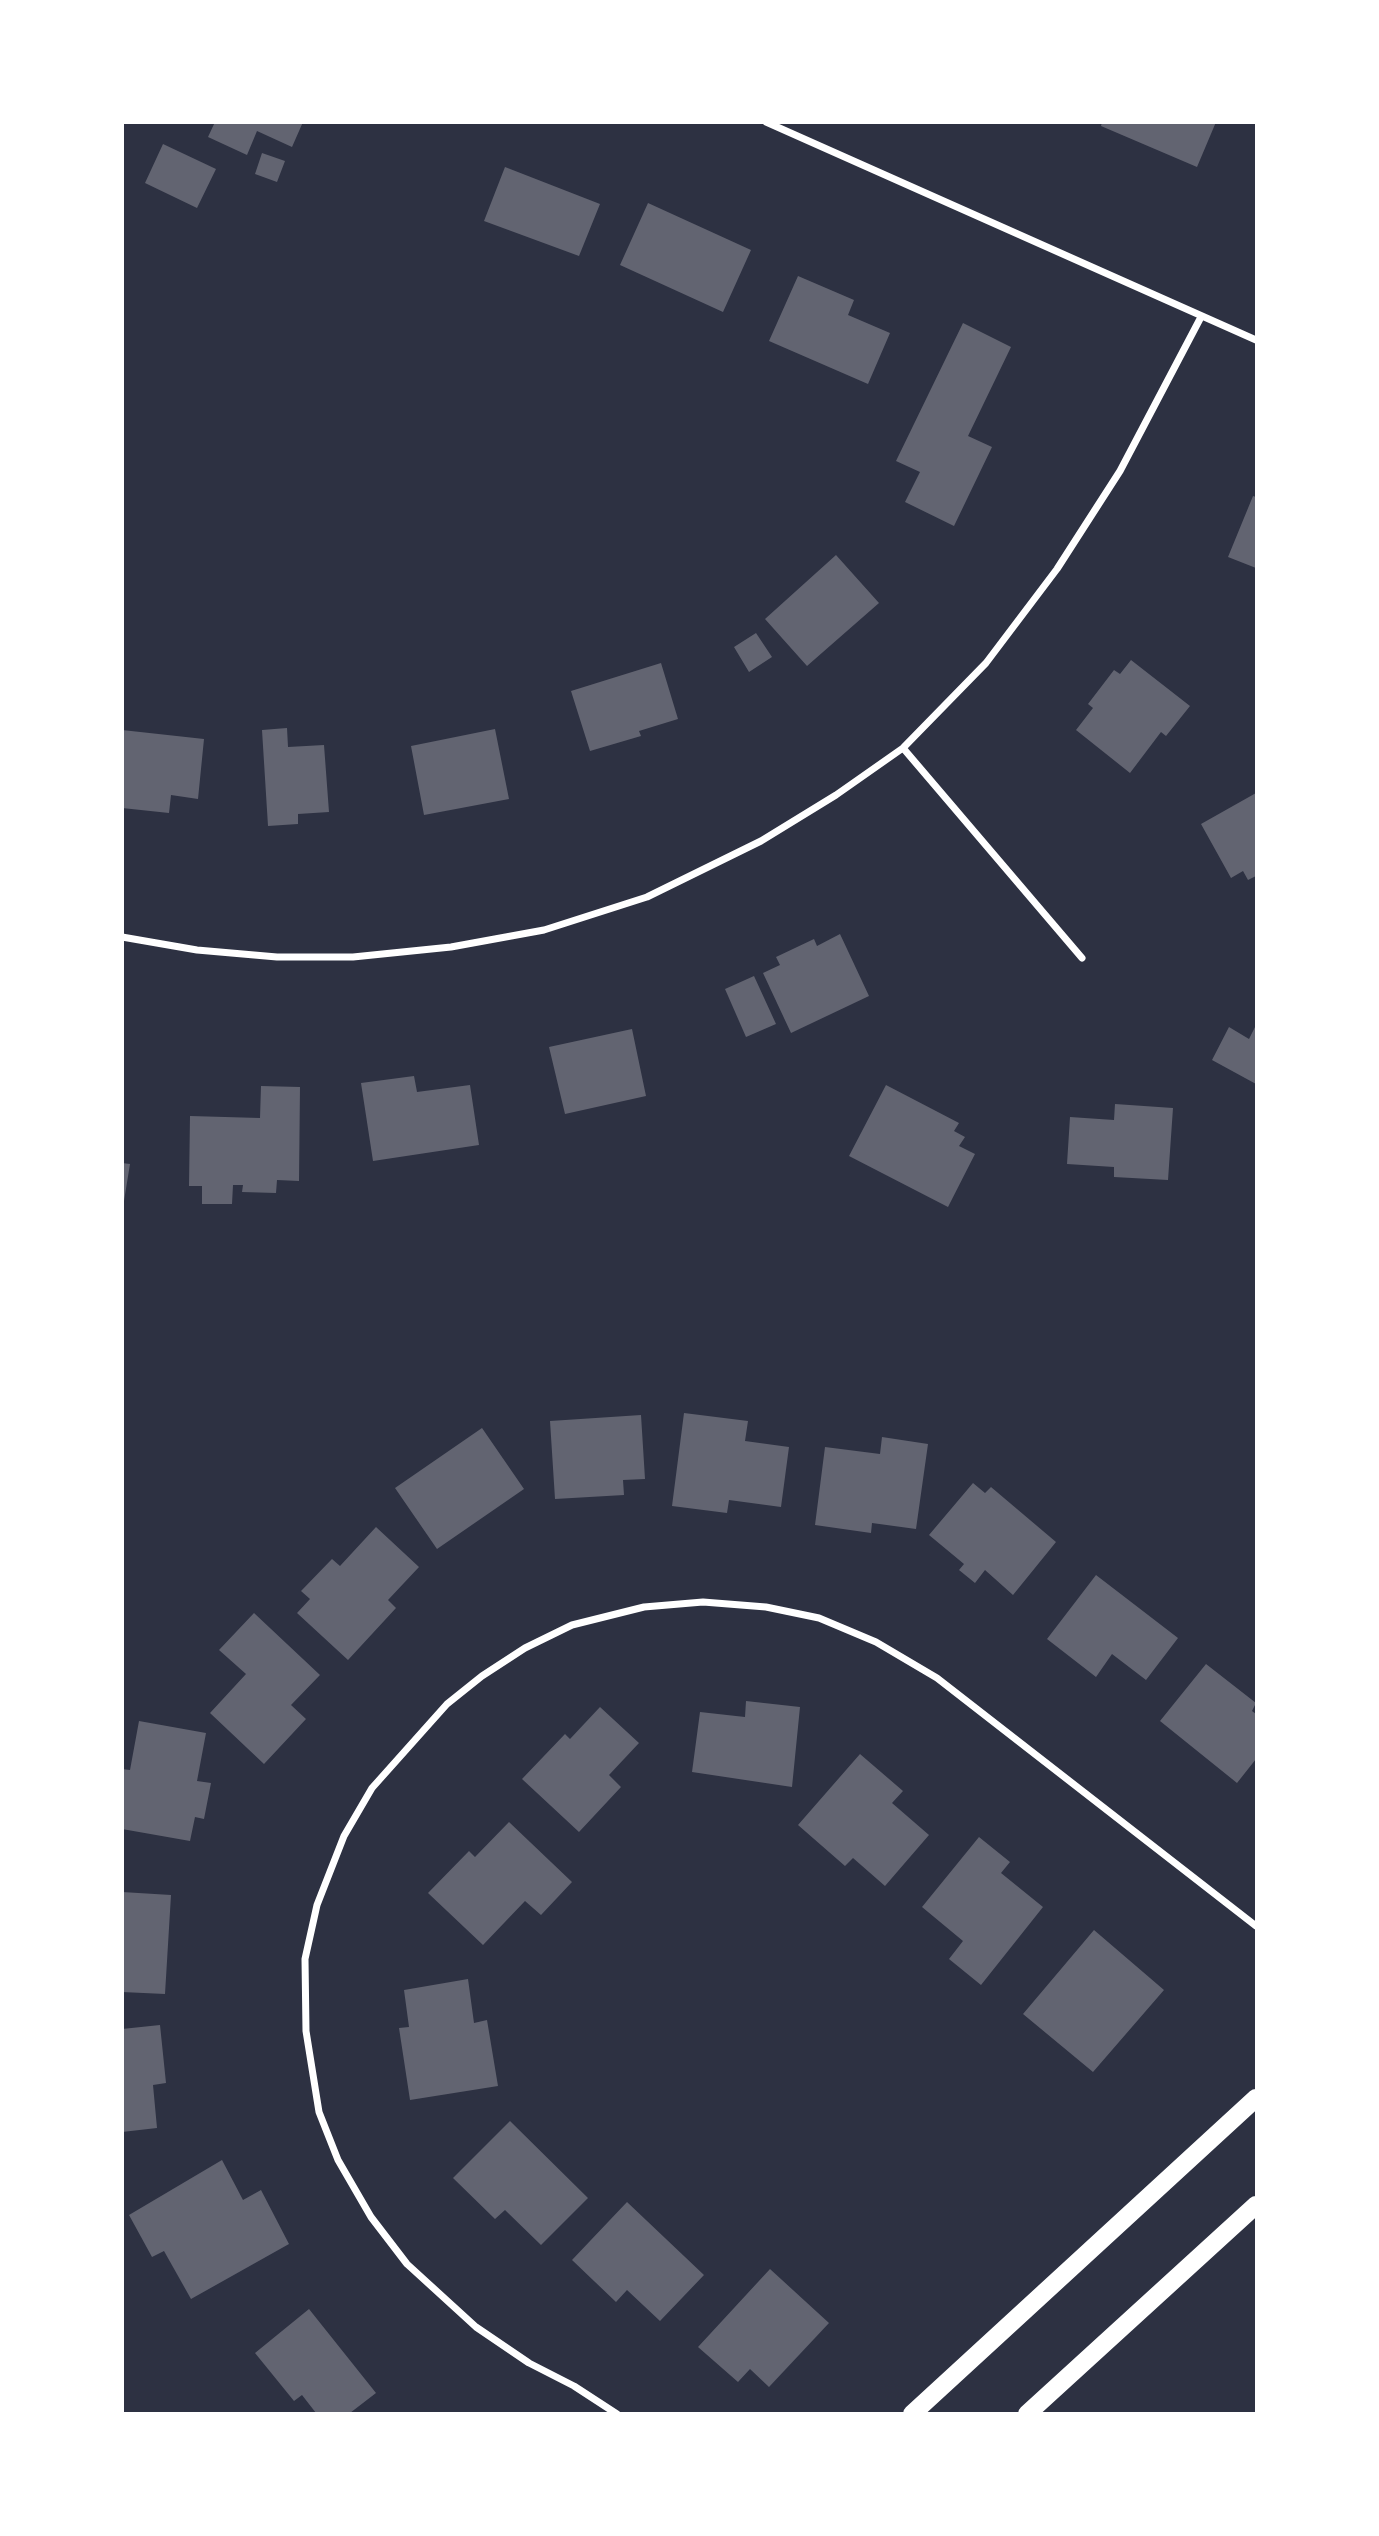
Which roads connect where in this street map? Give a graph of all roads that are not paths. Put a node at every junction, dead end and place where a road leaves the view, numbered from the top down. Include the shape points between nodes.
1 (766, 122) edge
2 (1201, 317) junction
3 (1256, 340) edge
4 (903, 748) junction
5 (122, 937) edge
6 (1082, 958) dead end
7 (1256, 1926) edge
8 (1256, 2098) edge
9 (1256, 2205) edge
10 (618, 2413) edge
11 (912, 2413) edge
12 (1027, 2413) edge

1 - 2 street
2 - 3 street
2 - 4 street via 1120,471 1057,569 986,663
4 - 5 street via 761,841 647,897 544,930 451,947 353,957 277,957
4 - 6 street
7 - 10 street via 937,1678 876,1642 819,1618 766,1607 703,1602 644,1607 572,1625 482,1675 447,1704 372,1788 344,1836 317,1905 305,1959 306,2031 319,2112 338,2160 371,2217 407,2263 476,2327
8 - 11 main road
9 - 12 main road

